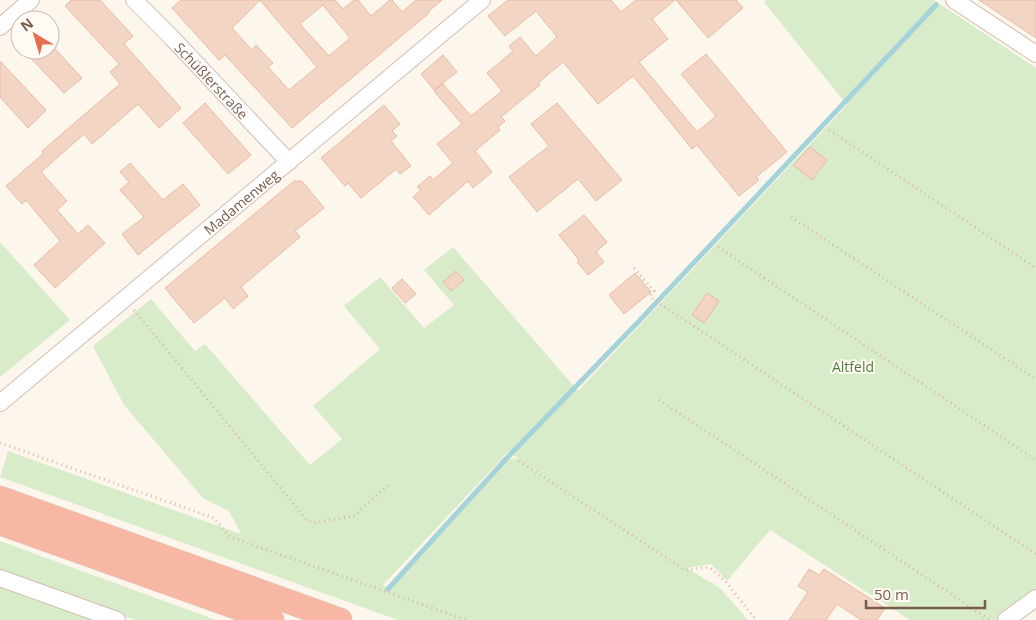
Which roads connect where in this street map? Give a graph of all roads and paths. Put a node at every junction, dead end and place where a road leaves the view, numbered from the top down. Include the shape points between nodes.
1 (31, 0) edge
2 (134, 0) edge
3 (482, 0) edge
4 (954, 0) edge
5 (0, 27) edge
6 (1036, 54) edge
7 (829, 130) dead end
8 (289, 162) junction
9 (791, 217) dead end
10 (718, 247) dead end
11 (634, 268) dead end
12 (1036, 268) edge
13 (135, 312) dead end
14 (1036, 378) edge
15 (658, 400) dead end
16 (0, 403) edge
17 (0, 443) edge
18 (1036, 460) edge
19 (519, 461) dead end
20 (389, 484) dead end
21 (1, 498) edge
22 (0, 522) edge
23 (1036, 554) edge
24 (0, 578) edge
25 (1036, 598) edge
26 (117, 620) edge
27 (272, 620) edge
28 (340, 620) edge
29 (467, 620) edge
30 (756, 620) edge
31 (990, 620) edge
32 (1006, 620) edge

1 - 5 street
2 - 8 street, Schüßlerstraße
3 - 8 street, Madamenweg
4 - 6 street
7 - 12 path
8 - 16 street, Madamenweg
9 - 14 path
10 - 18 path
11 - 23 path via 654,291 650,296 661,304
13 - 20 path via 306,519 314,522 354,516
15 - 31 path
17 - 29 path via 214,518 230,537
19 - 30 path via 685,570 709,567 726,582
21 - 28 highway
22 - 27 highway
24 - 26 street
25 - 32 street

